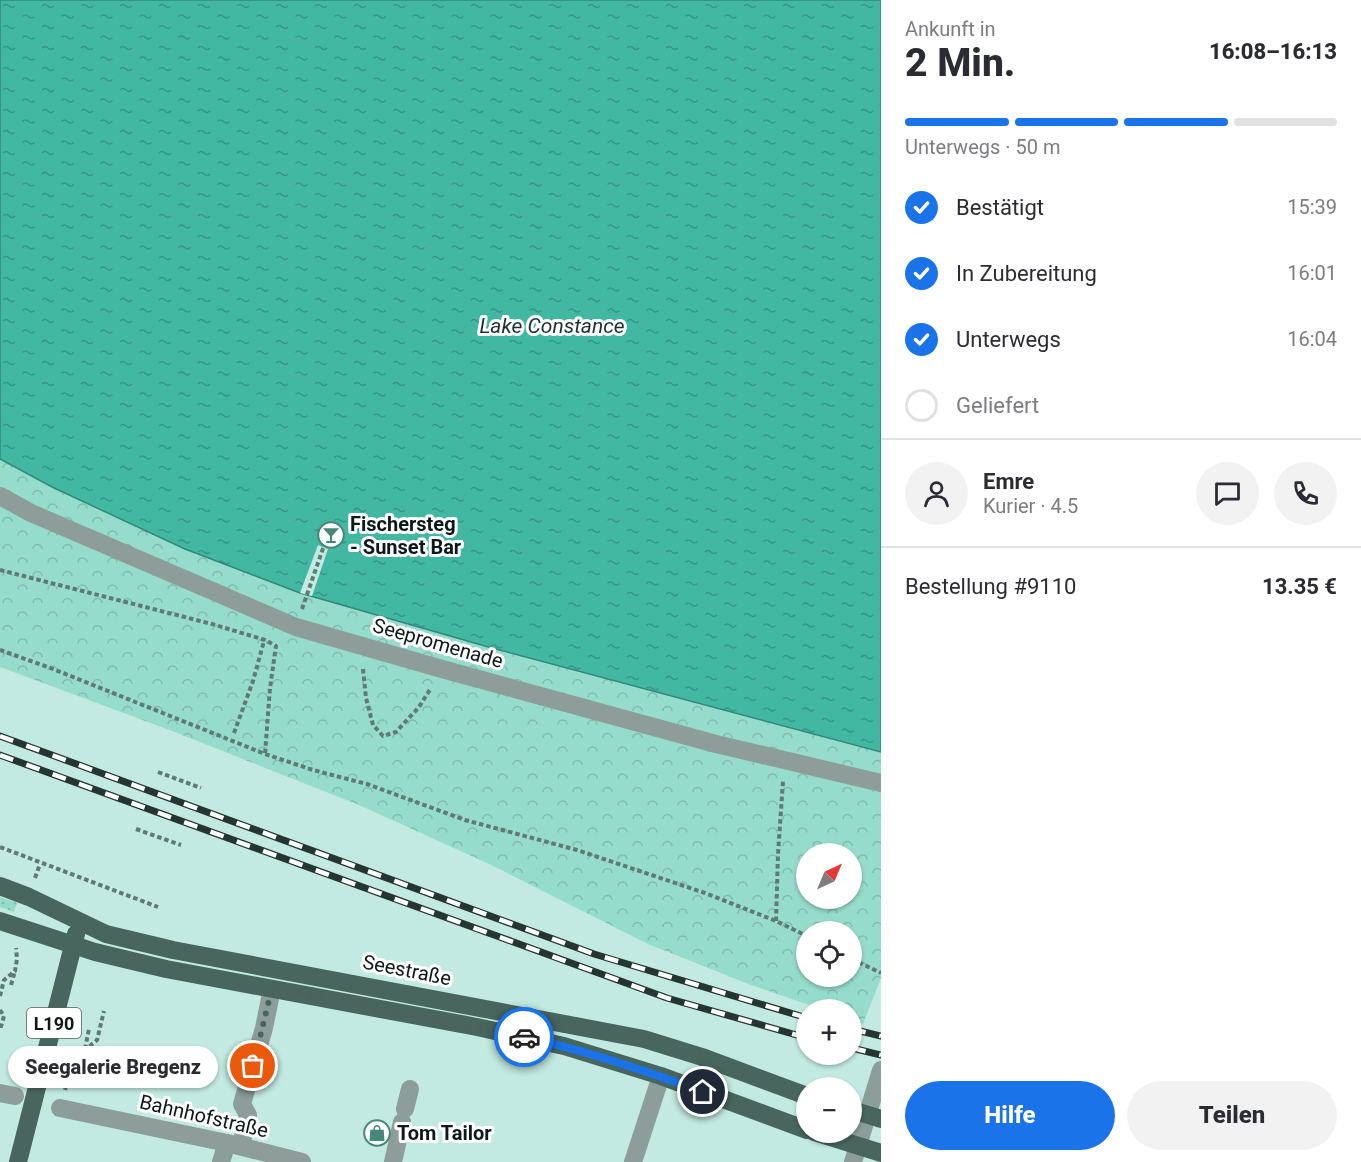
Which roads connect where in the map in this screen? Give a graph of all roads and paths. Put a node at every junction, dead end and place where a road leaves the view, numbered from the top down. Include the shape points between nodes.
1 (0, 496) edge
2 (328, 534) dead end
3 (0, 570) edge
4 (273, 618) junction
5 (296, 627) junction
6 (264, 640) junction
7 (360, 644) junction
8 (0, 650) edge
9 (442, 669) junction
10 (234, 733) dead end
11 (265, 754) junction
12 (786, 761) junction
13 (158, 772) dead end
14 (881, 783) edge
15 (201, 788) dead end
16 (136, 829) dead end
17 (181, 845) dead end
18 (0, 847) edge
19 (0, 886) edge
20 (158, 907) dead end
21 (0, 921) edge
22 (80, 921) junction
23 (776, 921) junction
24 (18, 927) junction
25 (796, 931) edge
26 (73, 945) junction
27 (862, 963) edge
28 (15, 970) junction
29 (881, 973) edge
30 (10, 985) dead end
31 (272, 988) junction
32 (0, 996) edge
33 (5, 1007) dead end
34 (0, 1010) edge
35 (104, 1011) dead end
36 (4, 1016) junction
37 (89, 1029) dead end
38 (0, 1030) edge
39 (85, 1050) junction
40 (881, 1071) edge
41 (661, 1076) junction
42 (410, 1089) dead end
43 (796, 1092) edge
44 (60, 1108) joint
45 (866, 1115) edge
46 (796, 1126) edge
47 (834, 1143) edge
48 (234, 1144) junction
49 (881, 1153) edge
50 (854, 1154) edge
51 (18, 1162) edge
52 (221, 1162) edge
53 (302, 1162) edge
54 (393, 1162) edge
55 (633, 1162) edge

1 - 4 street, Seepromenade
2 - 5 path
3 - 6 path
4 - 5 street, Seepromenade
4 - 6 path
5 - 7 street, Seepromenade
6 - 10 path
6 - 11 path via 276,646
7 - 9 street, Seepromenade
7 - 9 path via 366,698 373,725 383,736 396,732 419,707
8 - 11 path
9 - 12 street, Seepromenade
11 - 23 path via 367,784 465,820 577,850
12 - 14 street, Seepromenade
12 - 23 path
13 - 15 path
16 - 17 path
18 - 20 path
19 - 22 main road, Seestraße
21 - 24 main road
22 - 26 main road, L190
22 - 43 main road, Seestraße via 106,934 173,950 644,1039
23 - 25 path
24 - 26 main road
24 - 28 path via 14,938
26 - 31 main road via 166,969
26 - 51 main road, L190
27 - 29 path
28 - 30 path
28 - 32 path via 4,980
31 - 41 main road via 564,1046
31 - 48 street via 242,1104 248,1115
33 - 36 path
34 - 36 path
35 - 39 path via 97,1040
36 - 38 path
37 - 39 path
39 - 44 path via 73,1060
40 - 45 street
41 - 46 main road
41 - 55 street
42 - 54 street
44 - 48 street, Bahnhofstraße
45 - 50 street
47 - 50 main road
48 - 52 street
48 - 53 street, Bahnhofstraße
49 - 50 main road

